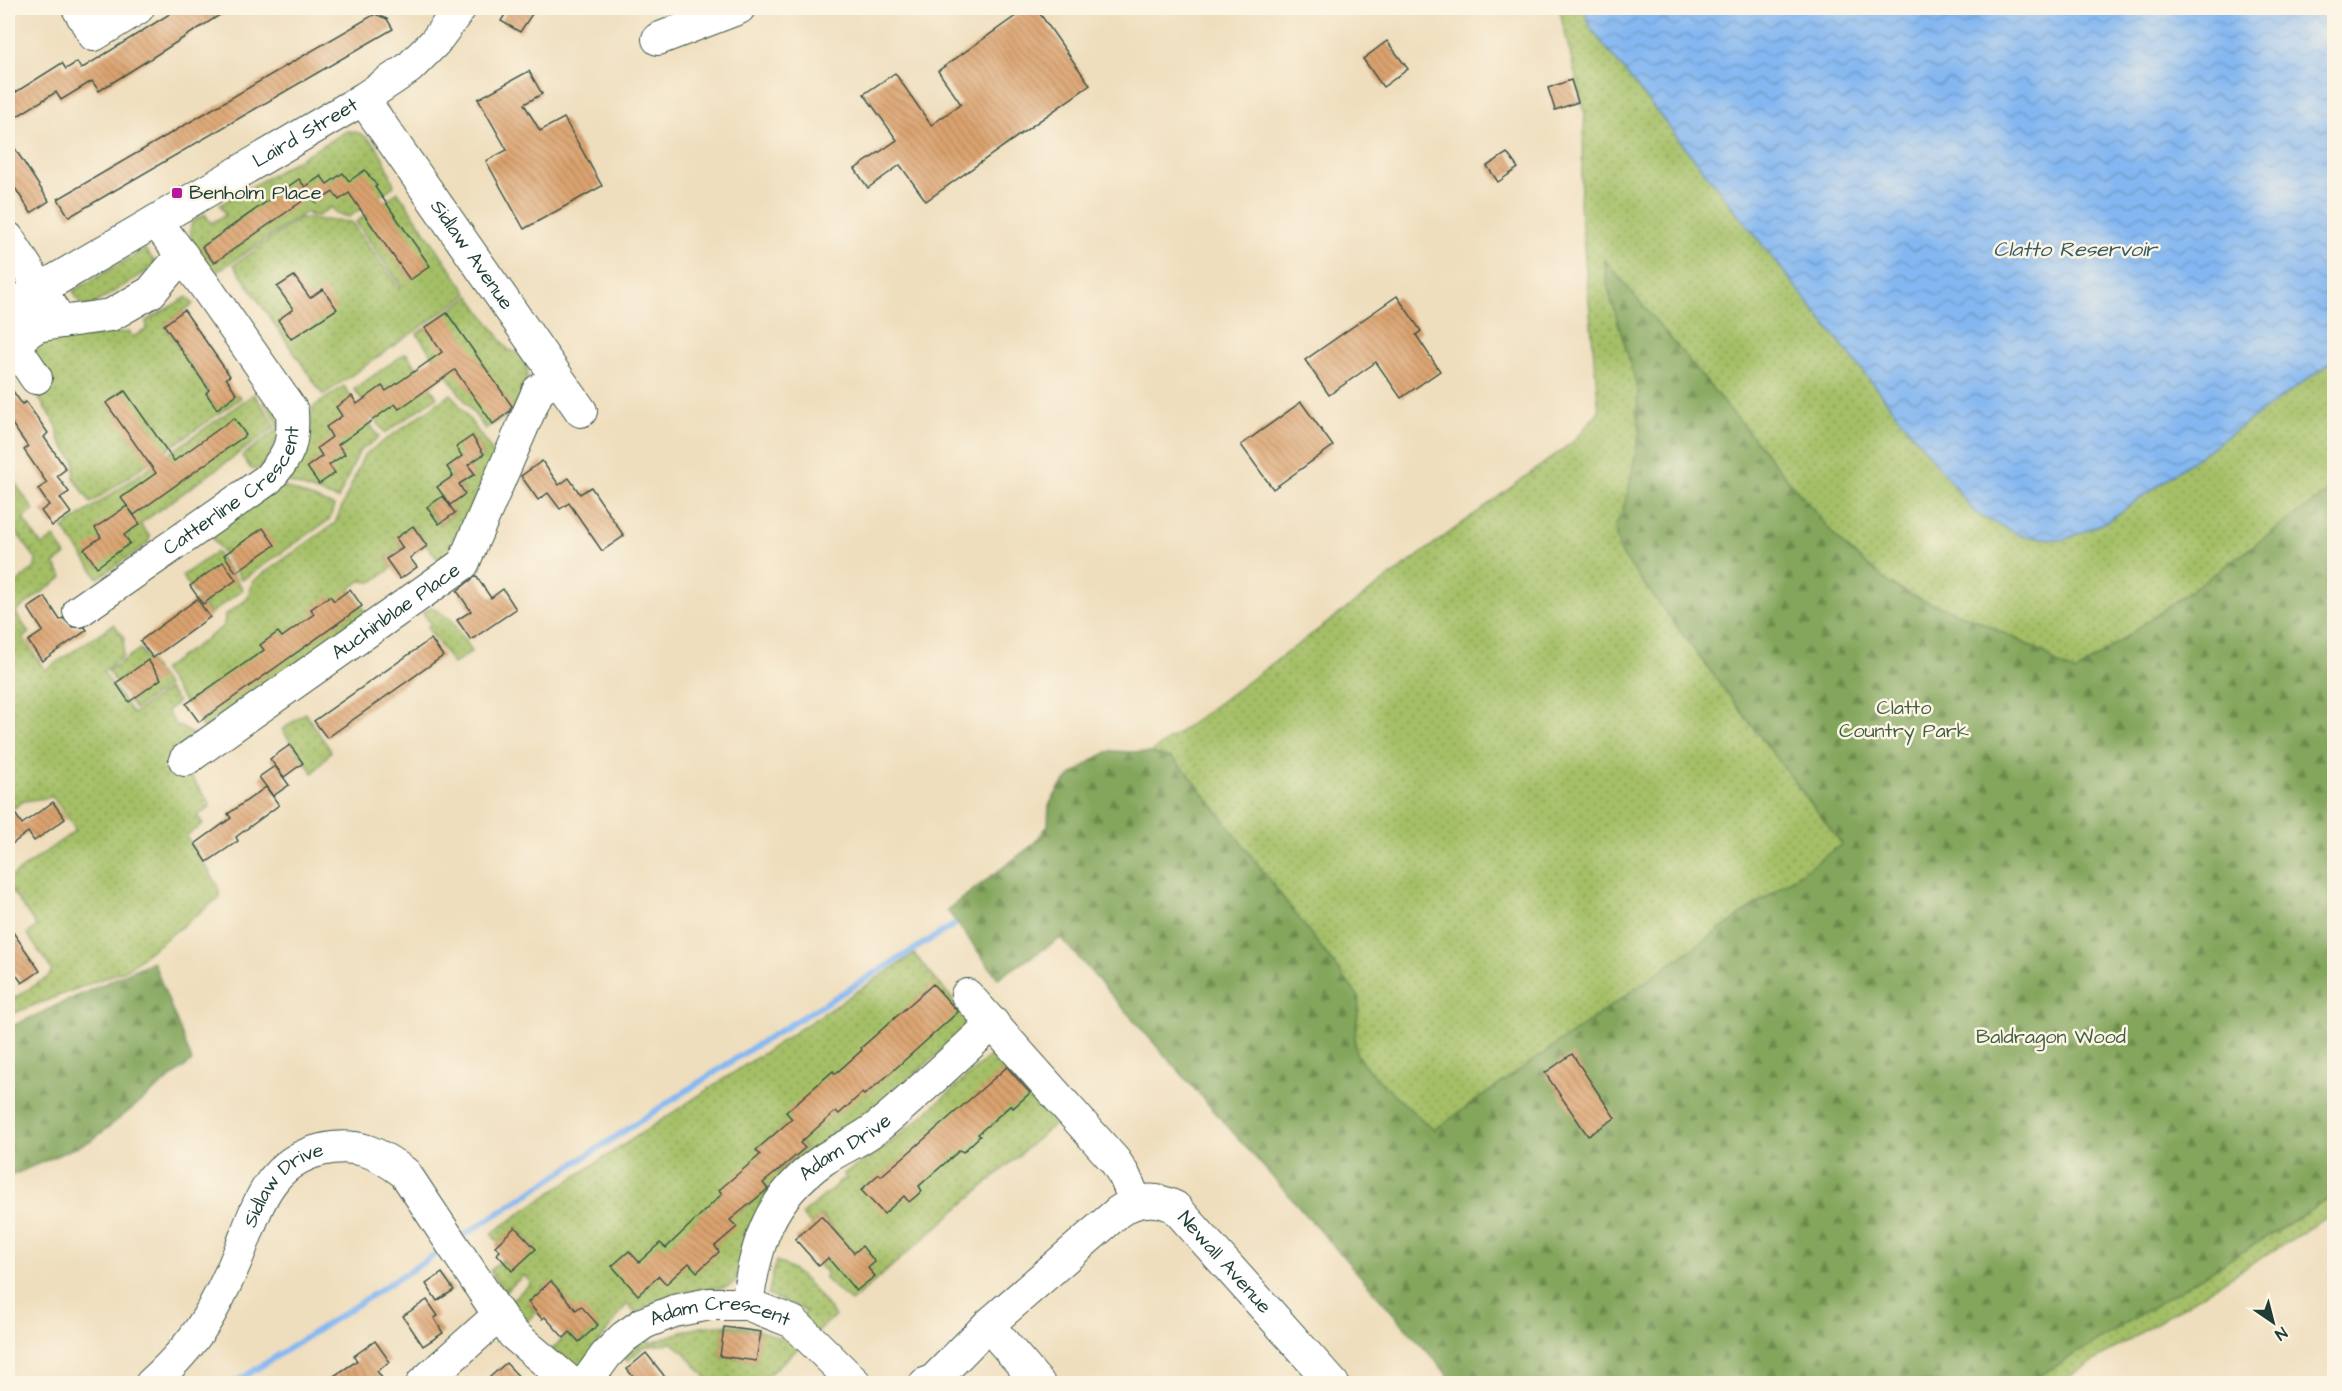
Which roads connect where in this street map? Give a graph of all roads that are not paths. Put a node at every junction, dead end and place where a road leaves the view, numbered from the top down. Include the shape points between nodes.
1 (78, 8) edge
2 (138, 8) edge
3 (460, 8) edge
4 (739, 8) edge
5 (658, 39) dead end
6 (363, 99) junction
7 (156, 221) junction
8 (8, 238) edge
9 (182, 255) junction
10 (40, 289) junction
11 (8, 308) edge
12 (62, 322) junction
13 (10, 344) edge
14 (558, 377) junction
15 (36, 378) dead end
16 (581, 411) dead end
17 (80, 611) dead end
18 (185, 760) dead end
19 (968, 995) dead end
20 (993, 1023) junction
21 (1136, 1202) junction
22 (747, 1304) junction
23 (499, 1315) junction
24 (988, 1325) junction
25 (150, 1383) edge
26 (422, 1383) edge
27 (572, 1383) edge
28 (585, 1383) edge
29 (856, 1383) edge
30 (926, 1383) edge
31 (1039, 1383) edge
32 (1333, 1383) edge

1 - 2 street via 94,35
3 - 6 street, Laird Street via 409,68
4 - 5 street
6 - 7 street, Laird Street
6 - 14 street, Sidlaw Avenue
7 - 9 street, Catterline Crescent
7 - 10 street, Laird Street
8 - 10 street
9 - 12 street via 151,292 111,315
9 - 17 street, Catterline Crescent via 292,411 294,435 285,459 268,479
10 - 11 street, Laird Street
10 - 12 street
12 - 13 street via 37,326
13 - 15 street
14 - 16 street, Sidlaw Avenue
14 - 18 street, Auchinblae Place via 538,391 463,564
19 - 20 street
20 - 21 street via 1114,1161
20 - 22 street, Adam Drive via 880,1126 825,1159 785,1196 767,1223 757,1248
21 - 24 street via 1118,1212
21 - 32 street, Newall Avenue via 1156,1200 1175,1207
22 - 28 street, Adam Crescent via 710,1304 674,1311 644,1323 606,1355
22 - 29 street, Adam Crescent via 793,1322
23 - 25 street, Sidlaw Drive via 405,1173 367,1149 338,1146 309,1153 286,1165 270,1183 211,1313 190,1344
23 - 26 street
23 - 27 street, Sidlaw Drive via 513,1334
24 - 30 street via 933,1381
24 - 31 street

